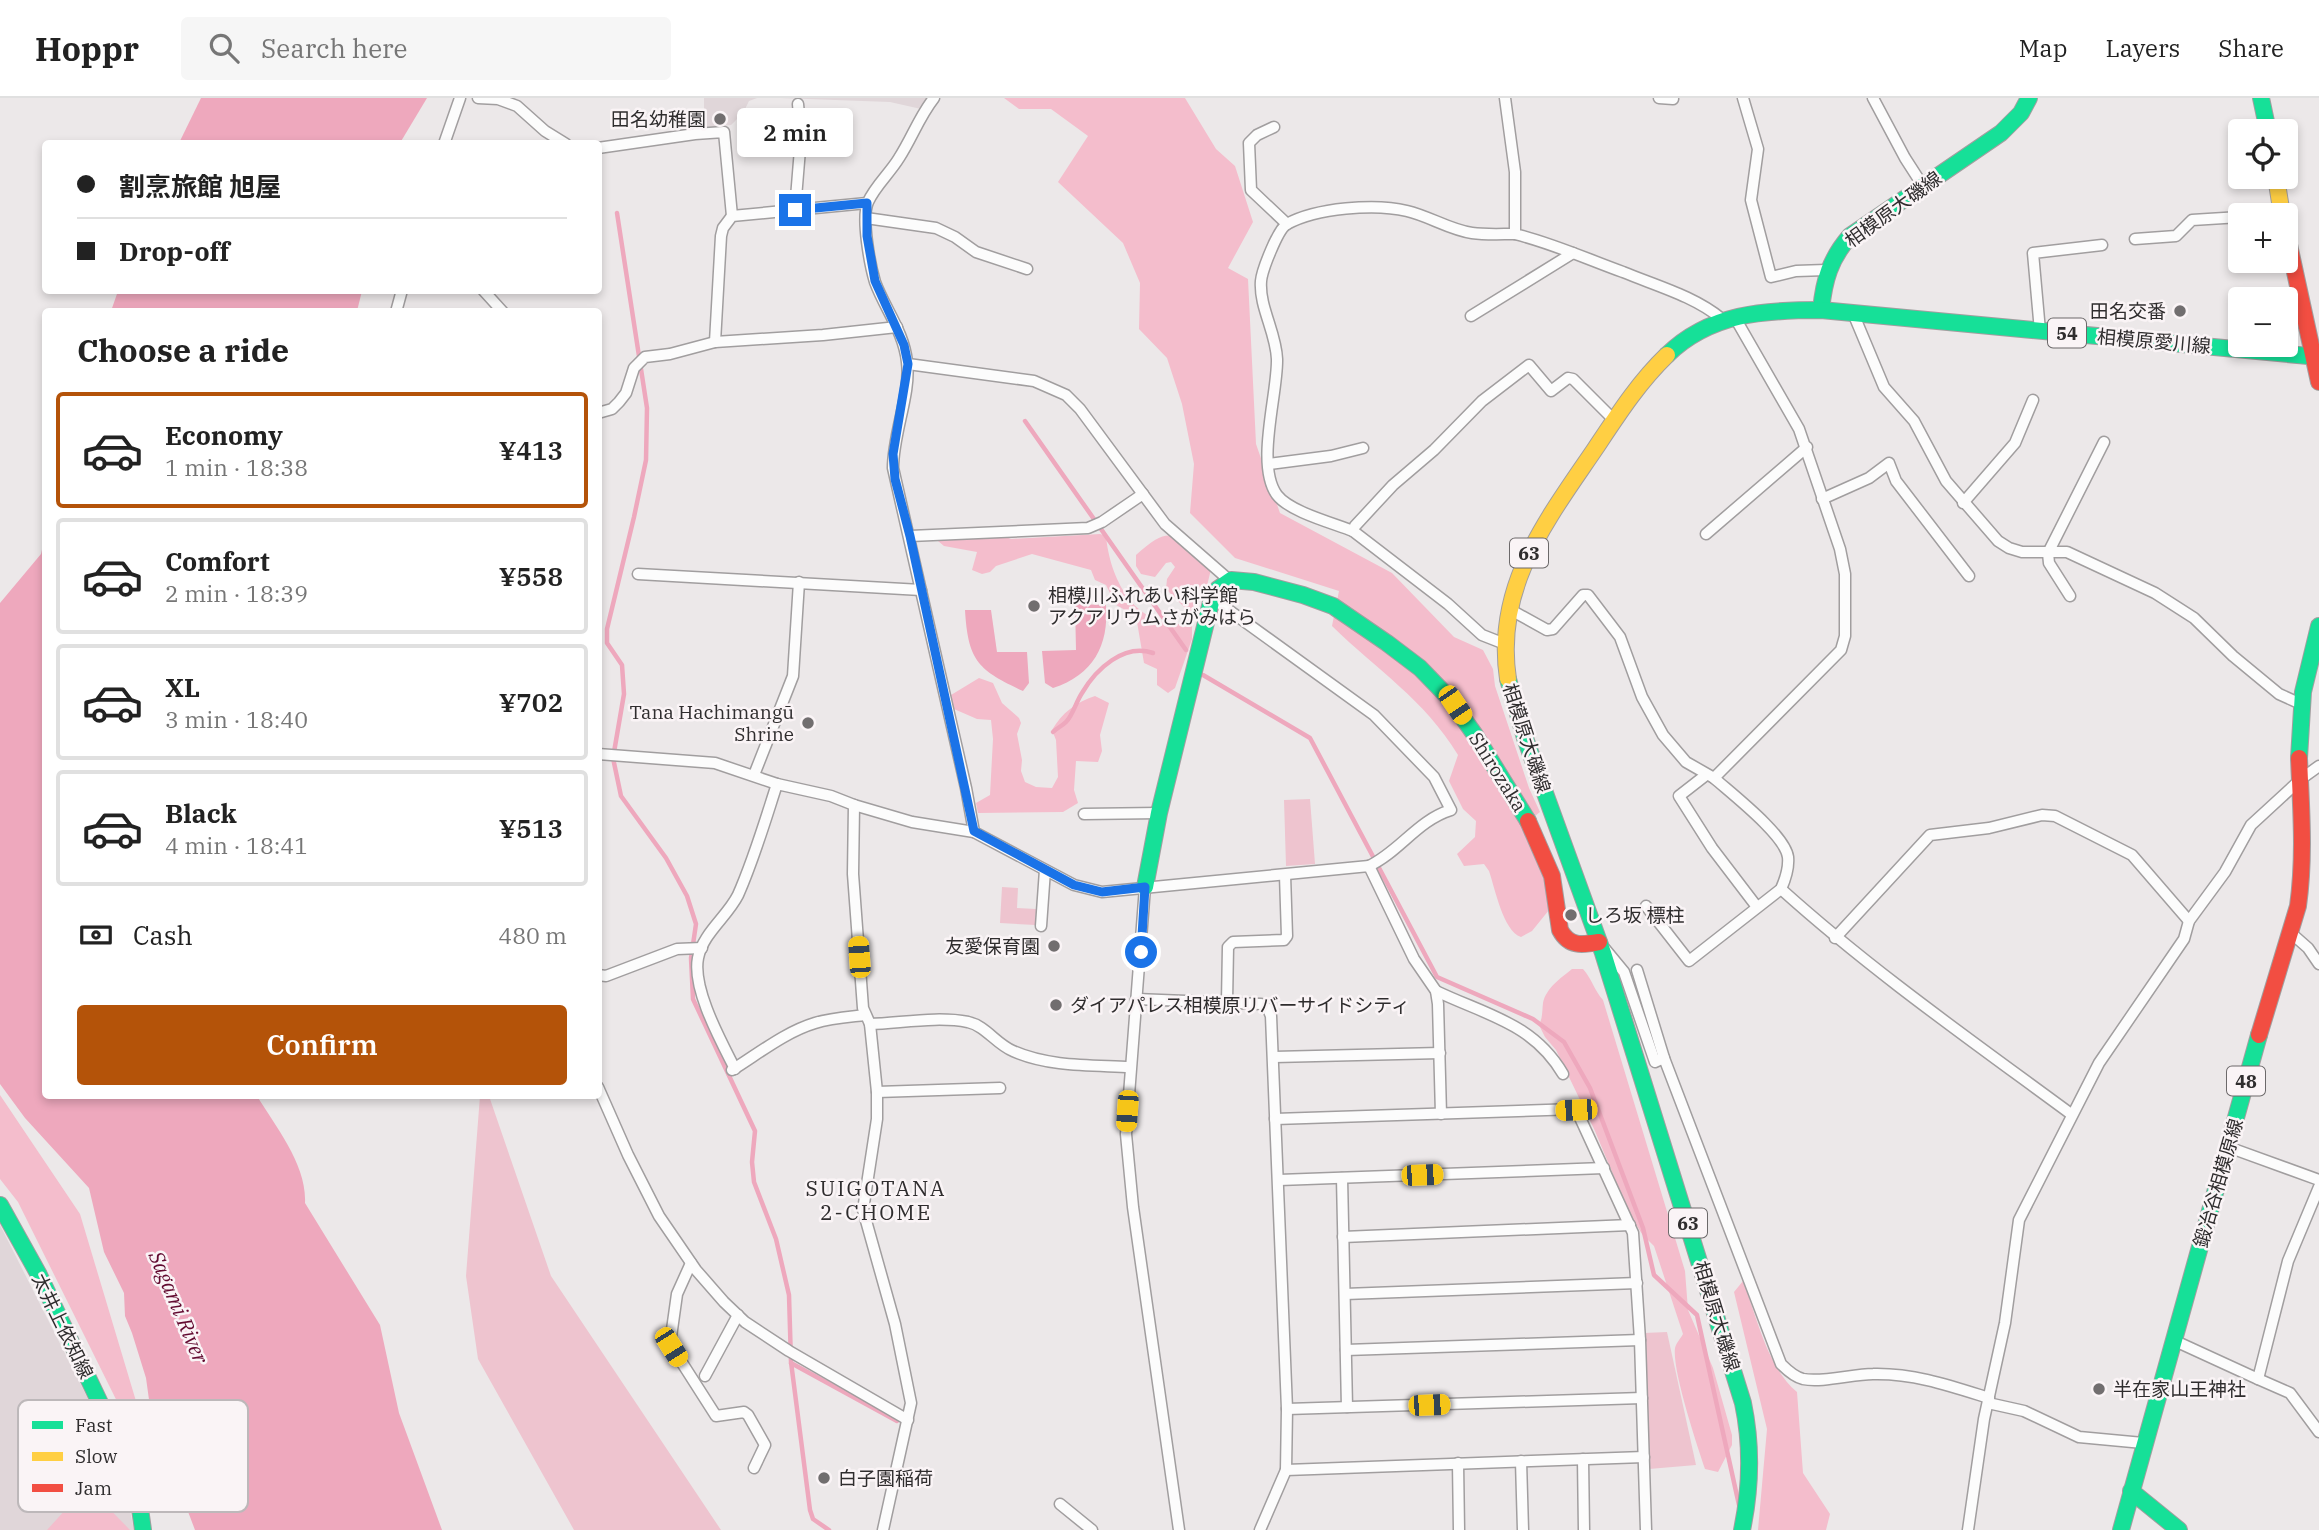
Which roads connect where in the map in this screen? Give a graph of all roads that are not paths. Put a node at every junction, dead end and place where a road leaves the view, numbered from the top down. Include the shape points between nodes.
1 (460, 98) edge
2 (478, 98) edge
3 (934, 98) edge
4 (1505, 98) edge
5 (1659, 98) edge
6 (1743, 98) edge
7 (1873, 98) edge
8 (2029, 98) edge
9 (2261, 98) edge
10 (1672, 99) edge
11 (798, 104) dead end
12 (2265, 119) edge
13 (1274, 127) dead end
14 (445, 140) edge
15 (560, 140) edge
16 (602, 147) edge
17 (1923, 186) junction
18 (867, 203) junction
19 (795, 210) junction
20 (732, 216) junction
21 (866, 218) junction
22 (2228, 218) edge
23 (1287, 224) junction
24 (1515, 234) junction
25 (2135, 239) dead end
26 (2102, 245) dead end
27 (1573, 253) junction
28 (1027, 269) dead end
29 (1826, 270) junction
30 (2296, 273) edge
31 (487, 294) edge
32 (499, 308) edge
33 (1821, 310) junction
34 (1853, 313) junction
35 (1471, 316) dead end
36 (1728, 317) junction
37 (897, 327) junction
38 (2040, 331) junction
39 (715, 342) junction
40 (2316, 356) edge
41 (908, 364) junction
42 (2319, 382) edge
43 (2033, 400) dead end
44 (602, 412) edge
45 (1614, 420) junction
46 (2104, 442) dead end
47 (1807, 447) junction
48 (1363, 448) dead end
49 (1269, 464) junction
50 (1143, 494) junction
51 (1822, 499) junction
52 (1964, 503) junction
53 (1353, 531) junction
54 (1706, 534) dead end
55 (910, 536) junction
56 (2048, 553) junction
57 (638, 574) dead end
58 (1969, 576) dead end
59 (1228, 579) junction
60 (799, 582) junction
61 (921, 590) junction
62 (2070, 596) dead end
63 (1212, 598) junction
64 (1509, 609) junction
65 (2319, 626) edge
66 (1504, 644) junction
67 (2301, 704) junction
68 (603, 754) edge
69 (2319, 765) edge
70 (754, 775) junction
71 (1710, 777) junction
72 (2301, 779) junction
73 (777, 784) junction
74 (854, 805) junction
75 (1159, 813) junction
76 (1084, 814) dead end
77 (974, 831) junction
78 (1369, 866) junction
79 (1045, 870) junction
80 (1285, 875) junction
81 (1145, 887) junction
82 (1781, 889) junction
83 (1647, 906) dead end
84 (1757, 907) junction
85 (2189, 921) junction
86 (1041, 926) dead end
87 (2291, 933) junction
88 (1835, 938) junction
89 (1599, 942) junction
90 (700, 948) junction
91 (2319, 964) edge
92 (1637, 970) dead end
93 (602, 976) edge
94 (1436, 991) junction
95 (1136, 999) junction
96 (1227, 1002) junction
97 (867, 1019) junction
98 (1440, 1053) junction
99 (1274, 1057) junction
100 (1664, 1058) junction
101 (1130, 1067) junction
102 (1563, 1074) dead end
103 (1000, 1088) dead end
104 (877, 1092) junction
105 (602, 1096) edge
106 (1441, 1114) junction
107 (2071, 1114) junction
108 (1275, 1119) junction
109 (2228, 1147) junction
110 (1604, 1168) junction
111 (1342, 1178) junction
112 (1279, 1180) junction
113 (2319, 1180) edge
114 (2319, 1187) edge
115 (0, 1205) edge
116 (1630, 1225) junction
117 (1343, 1237) junction
118 (691, 1262) junction
119 (1637, 1283) junction
120 (1345, 1294) junction
121 (738, 1315) junction
122 (1640, 1340) junction
123 (2173, 1340) junction
124 (1346, 1350) junction
125 (705, 1376) dead end
126 (2258, 1379) junction
127 (1642, 1398) junction
128 (99, 1400) edge
129 (1989, 1400) junction
130 (1347, 1407) junction
131 (1287, 1409) junction
132 (908, 1420) junction
133 (2319, 1432) edge
134 (2143, 1444) junction
135 (1644, 1457) junction
136 (1583, 1459) junction
137 (1521, 1461) junction
138 (1458, 1464) junction
139 (754, 1468) dead end
140 (1286, 1470) junction
141 (2131, 1491) junction
142 (1060, 1504) dead end
143 (140, 1512) edge
144 (143, 1530) edge
145 (883, 1530) edge
146 (1092, 1530) edge
147 (1179, 1530) edge
148 (1260, 1530) edge
149 (1459, 1530) edge
150 (1522, 1530) edge
151 (1584, 1530) edge
152 (1646, 1530) edge
153 (1741, 1530) edge
154 (1968, 1530) edge
155 (2121, 1530) edge
156 (2179, 1530) edge

1 - 14 street
2 - 15 street via 517,106
3 - 18 street
4 - 24 street via 1515,172
5 - 10 street
6 - 29 street via 1758,149 1751,200 1771,277
7 - 17 street
8 - 17 main road, 相模原大磯線 via 2001,133
9 - 12 main road
11 - 19 street via 801,137
13 - 23 street via 1249,143 1251,190
16 - 20 street via 724,132
17 - 29 main road, 相模原大磯線 via 1850,236
18 - 19 street
18 - 21 street
19 - 20 street
20 - 39 street via 721,236
21 - 28 street via 936,228 976,252
21 - 37 street via 875,281
22 - 25 street via 2192,220 2176,236
23 - 24 street via 1336,210 1374,206 1407,211 1471,233
23 - 49 street via 1261,278 1277,359
24 - 27 street
26 - 38 street via 2033,253
27 - 35 street
27 - 36 street
29 - 33 main road, 相模原大磯線
30 - 40 main road
31 - 32 street
33 - 34 main road, 相模原愛川線 / 54
33 - 36 main road, 相模原大磯線 / 63 via 1779,309
34 - 38 main road, 相模原愛川線 / 54
34 - 52 street via 1884,387 1914,421 1937,467
36 - 45 main road, 相模原大磯線 / 63 via 1686,338 1663,357
36 - 47 street via 1793,417
37 - 39 street
37 - 41 street
38 - 40 main road, 相模原愛川線 / 54
39 - 44 street via 645,357 634,368 626,393 612,409
40 - 42 main road
41 - 50 street via 1055,389 1080,409
41 - 55 street via 893,454
43 - 52 street via 2015,443
45 - 53 street via 1573,379 1551,391 1530,365 1482,401 1393,485
45 - 64 main road, 相模原大磯線 / 63 via 1535,541 1517,578
46 - 56 street
47 - 51 street
47 - 54 street
48 - 49 street
49 - 53 street via 1276,494 1284,501
50 - 55 street via 1088,528
50 - 59 street via 1165,524
51 - 58 street via 1869,478 1889,463 1896,481
51 - 71 street via 1845,574 1844,644
52 - 56 street via 2009,548
53 - 66 street via 1482,635
55 - 61 street
56 - 62 street via 2049,563
56 - 67 street via 2067,552 2155,593 2202,624 2280,694
57 - 60 street
59 - 63 main road
59 - 89 main road, Shirozaka via 1332,606 1431,677 1476,735 1531,827 1553,882 1562,937 1581,947
60 - 61 street
60 - 70 street via 793,676
61 - 77 street
63 - 75 main road
63 - 78 street via 1374,715 1434,778 1451,810
64 - 66 main road, 相模原大磯線 / 63
64 - 71 street via 1547,630 1583,595 1588,596 1620,637 1642,698 1663,736 1686,762
65 - 67 main road, 鍛冶谷相模原線 / 48
66 - 89 main road, 相模原大磯線 / 63 via 1513,703
67 - 72 main road, 鍛冶谷相模原線 / 48
68 - 70 street via 715,763
69 - 72 street
70 - 73 street
71 - 82 street via 1750,810 1784,847 1788,858
71 - 84 street via 1679,796
72 - 85 street via 2251,825 2225,872
72 - 87 main road, 鍛冶谷相模原線 / 48 via 2303,879
73 - 74 street
73 - 90 street via 737,897
74 - 77 street via 912,822
74 - 97 street via 853,874
75 - 76 street
75 - 81 main road
77 - 79 street
78 - 80 street
78 - 94 street via 1414,959
79 - 81 street via 1074,885 1102,892
79 - 86 street
80 - 81 street
80 - 96 street via 1287,936 1284,940 1233,942 1228,947
81 - 95 street
82 - 84 street
82 - 88 street
83 - 84 street via 1689,961
85 - 88 street via 2132,855 2055,816 2042,815 1930,835
85 - 107 street via 2184,939 2099,1063
87 - 91 street
87 - 109 main road, 鍛冶谷相模原線 / 48
88 - 107 street
89 - 100 street via 1625,972 1655,1062
89 - 153 main road, 相模原大磯線 / 63 via 1743,1403 1751,1443 1751,1481
90 - 93 street via 684,947
90 - 97 street via 702,992 734,1070 813,1023
92 - 100 street
94 - 98 street
94 - 102 street via 1527,1032
95 - 96 street
95 - 101 street
96 - 99 street via 1261,1004 1268,1009
97 - 101 street via 972,1023 1024,1056 1070,1065
97 - 104 street
98 - 99 street
98 - 106 street
99 - 108 street
100 - 129 street via 1785,1369 1806,1380 1902,1375 1937,1381
101 - 147 street via 1126,1134 1133,1207
103 - 104 street
104 - 132 street via 863,1210 909,1382
105 - 118 street via 659,1216
106 - 108 street
106 - 110 street via 1576,1110
107 - 129 street via 2019,1220
108 - 112 street
109 - 113 street
109 - 123 main road, 鍛冶谷相模原線 / 48
110 - 111 street
110 - 116 street
111 - 112 street
111 - 117 street
112 - 131 street
114 - 126 street via 2288,1261
115 - 128 main road, 太井上依知線
116 - 117 street
116 - 119 street
117 - 120 street
118 - 121 street
118 - 139 street via 677,1294 670,1344 716,1416 748,1415 765,1445
119 - 120 street
119 - 122 street
120 - 124 street
121 - 125 street
121 - 132 street via 789,1351
122 - 124 street
122 - 127 street
123 - 126 street
123 - 134 main road, 鍛冶谷相模原線 / 48
124 - 130 street
126 - 133 street via 2290,1393
127 - 130 street
127 - 135 street
129 - 134 street via 2079,1437
129 - 154 street
130 - 131 street
131 - 140 street
132 - 145 street
134 - 141 main road, 鍛冶谷相模原線 / 48
135 - 136 street
135 - 152 street
136 - 137 street
136 - 151 street
137 - 138 street
137 - 150 street
138 - 140 street
138 - 149 street
140 - 148 street
141 - 155 main road, 鍛冶谷相模原線 / 48
141 - 156 main road
142 - 146 street
143 - 144 main road, 太井上依知線

